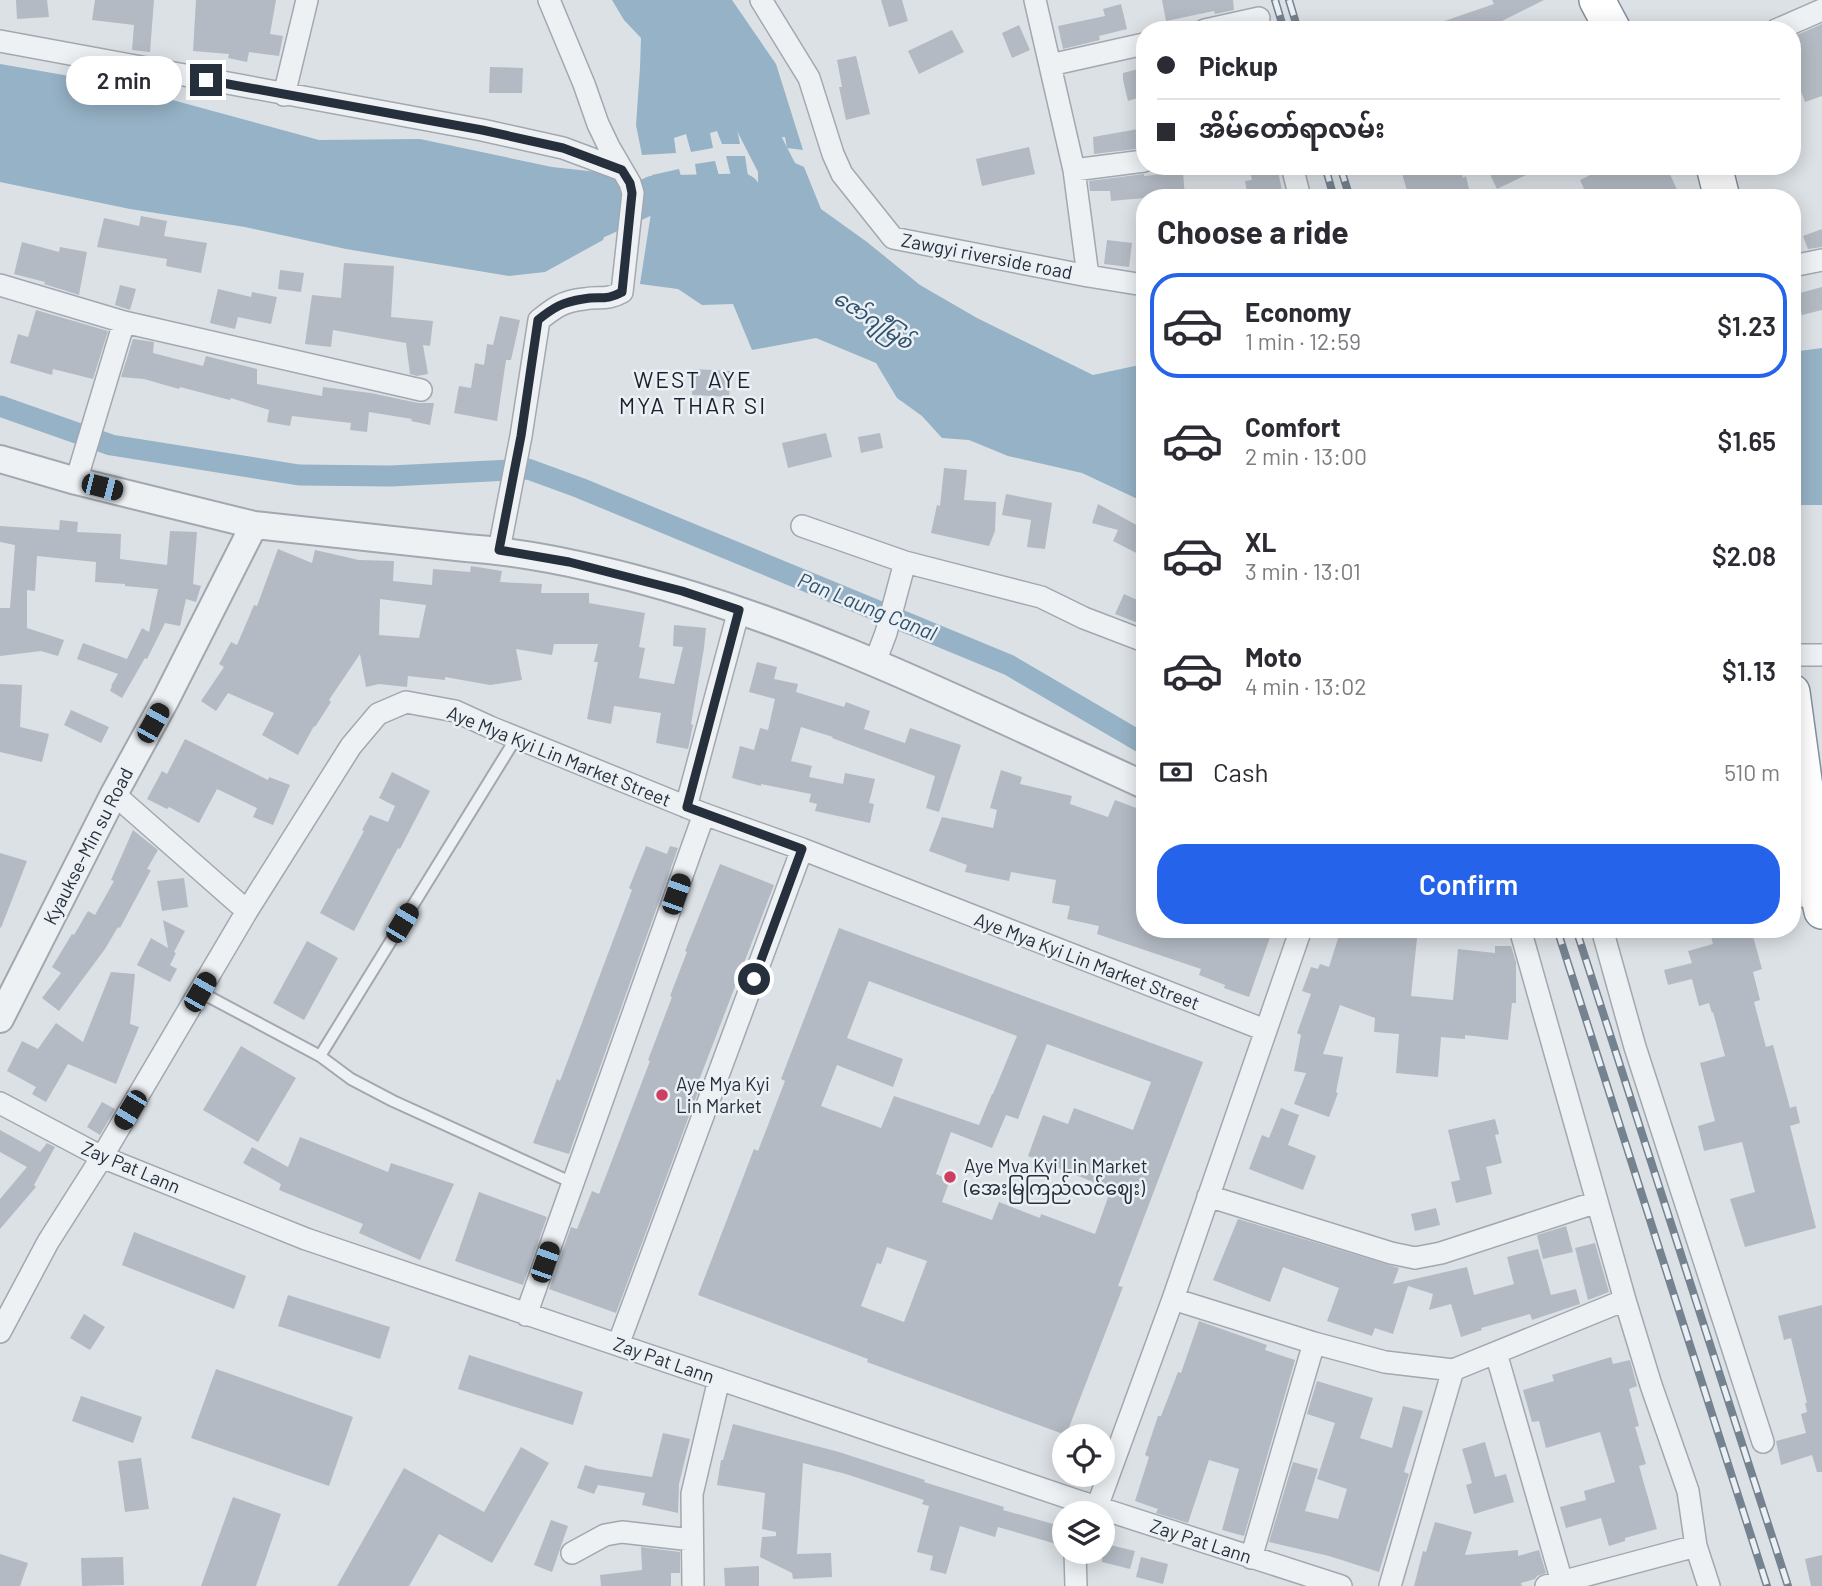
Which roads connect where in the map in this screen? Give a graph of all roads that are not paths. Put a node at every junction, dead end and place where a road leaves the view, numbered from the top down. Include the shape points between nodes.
1 (307, 0) edge
2 (549, 0) edge
3 (761, 0) edge
4 (1035, 0) edge
5 (1597, 0) edge
6 (1822, 10) edge
7 (1258, 16) edge
8 (1239, 21) edge
9 (1608, 21) edge
10 (1797, 21) edge
11 (0, 41) edge
12 (1136, 46) edge
13 (1050, 65) junction
14 (284, 94) junction
15 (1136, 162) edge
16 (622, 170) junction
17 (1074, 170) junction
18 (1822, 260) edge
19 (1801, 264) edge
20 (1088, 276) junction
21 (1136, 284) edge
22 (0, 285) edge
23 (124, 322) junction
24 (421, 390) dead end
25 (0, 458) edge
26 (76, 481) junction
27 (254, 525) junction
28 (802, 526) dead end
29 (499, 550) junction
30 (905, 562) junction
31 (739, 610) junction
32 (1136, 638) edge
33 (1801, 655) edge
34 (1822, 655) edge
35 (875, 662) junction
36 (516, 738) junction
37 (1801, 758) edge
38 (1136, 781) edge
39 (114, 794) junction
40 (695, 811) junction
41 (802, 849) junction
42 (1814, 893) edge
43 (247, 911) junction
44 (1298, 938) edge
45 (1523, 938) edge
46 (1605, 938) edge
47 (200, 992) junction
48 (0, 1019) edge
49 (1265, 1030) junction
50 (320, 1056) junction
51 (0, 1103) edge
52 (102, 1157) junction
53 (573, 1183) junction
54 (1208, 1196) junction
55 (1597, 1202) junction
56 (1173, 1299) junction
57 (1625, 1300) junction
58 (526, 1315) junction
59 (0, 1332) edge
60 (1314, 1343) junction
61 (618, 1345) junction
62 (1496, 1353) junction
63 (1453, 1370) junction
64 (719, 1379) junction
65 (1763, 1442) dead end
66 (1058, 1501) edge
67 (1099, 1501) edge
68 (1115, 1513) edge
69 (692, 1540) junction
70 (1696, 1546) junction
71 (572, 1553) dead end
72 (1251, 1558) junction
73 (1075, 1564) edge
74 (1554, 1584) edge
75 (693, 1586) edge
76 (1076, 1586) edge
77 (1341, 1586) edge
78 (1390, 1586) edge
79 (1709, 1586) edge

1 - 14 street
2 - 16 street via 598,124
3 - 20 street, Zawgyi riverside road via 809,78 842,174 893,238
4 - 13 street
5 - 9 highway
6 - 10 street
7 - 8 street
11 - 14 street
12 - 13 street
13 - 17 street
14 - 16 street via 563,148
15 - 17 street
16 - 29 street via 632,193 622,292 611,298 556,306 538,320
17 - 20 street
18 - 19 street
20 - 21 street, Zawgyi riverside road
22 - 23 street
23 - 24 street
23 - 26 street
25 - 26 street
26 - 27 street
27 - 29 street
27 - 39 street, Kyaukse-Min su Road
28 - 30 street
29 - 31 street via 582,565
30 - 32 street via 1041,597
30 - 35 street
31 - 35 street
31 - 40 street
33 - 34 street
35 - 38 street
36 - 40 street, Aye Mya Kyi Lin Market Street
36 - 43 street, Aye Mya Kyi Lin Market Street via 455,711 406,702 378,714 351,746
36 - 50 lane
37 - 42 highway
39 - 43 street
39 - 48 street, Kyaukse-Min su Road
40 - 41 street, Aye Mya Kyi Lin Market Street
40 - 53 street
41 - 49 street, Aye Mya Kyi Lin Market Street
41 - 61 street
43 - 47 street, Aye Mya Kyi Lin Market Street
44 - 49 street
45 - 55 street
46 - 65 street via 1635,1047
47 - 50 lane
47 - 52 street, Aye Mya Kyi Lin Market Street
49 - 54 street
50 - 53 lane via 393,1101
51 - 52 street, Zay Pat Lann
52 - 58 street, Zay Pat Lann via 306,1239
52 - 59 street, Aye Mya Kyi Lin Market Street via 48,1242
53 - 58 street
54 - 55 street via 1415,1258
54 - 56 street
55 - 57 street
56 - 60 street
56 - 67 street
57 - 62 street
57 - 70 street via 1688,1491
58 - 61 street, Zay Pat Lann
60 - 63 street via 1385,1362
60 - 72 street
61 - 64 street, Zay Pat Lann
62 - 63 street
62 - 74 street
63 - 78 street
64 - 66 street, Zay Pat Lann
64 - 69 street via 692,1494
68 - 72 street, Zay Pat Lann
69 - 71 street via 622,1532 605,1535
69 - 75 street
70 - 74 street
70 - 79 street
72 - 77 street, Zay Pat Lann
73 - 76 street

